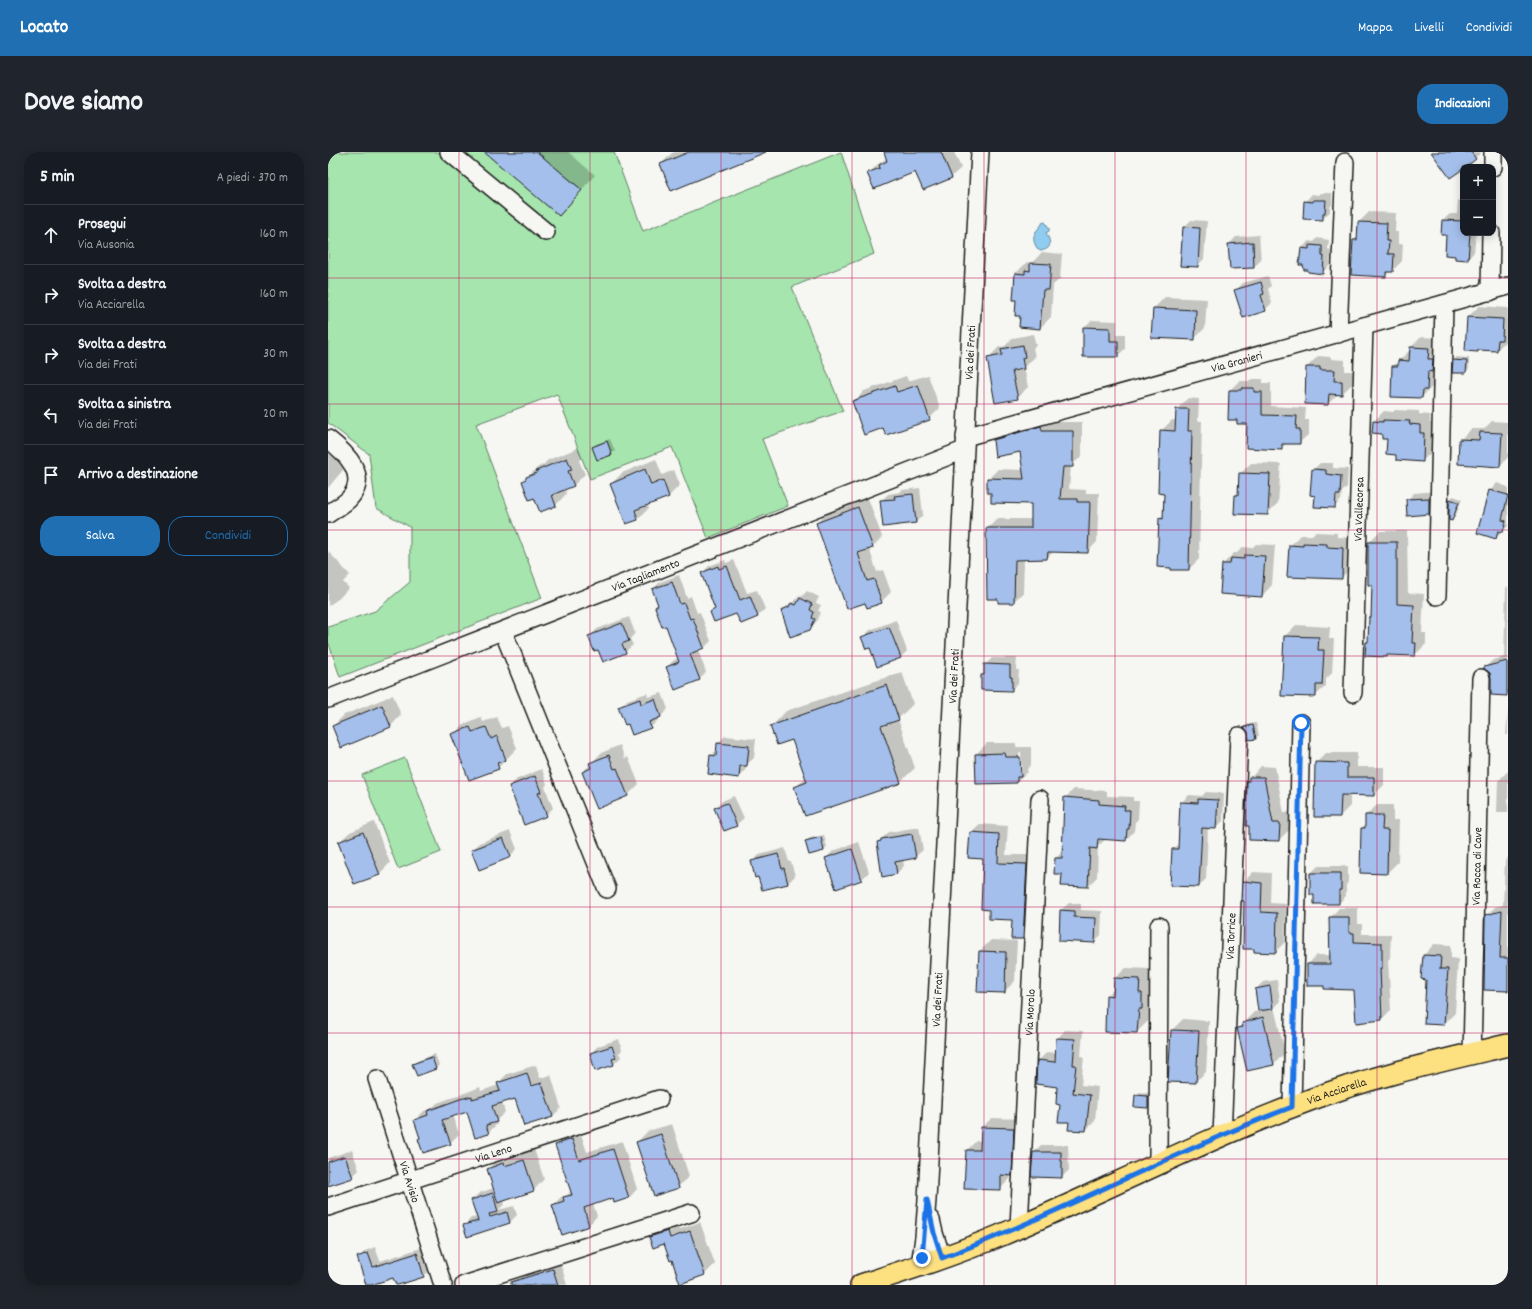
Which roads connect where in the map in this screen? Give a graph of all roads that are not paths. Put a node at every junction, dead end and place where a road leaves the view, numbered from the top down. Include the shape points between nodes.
1 (449, 152) edge
2 (980, 152) edge
3 (1493, 152) edge
4 (1345, 162) dead end
5 (1493, 164) edge
6 (546, 232) dead end
7 (1491, 236) edge
8 (1508, 286) edge
9 (1490, 292) junction
10 (1444, 304) junction
11 (1364, 326) junction
12 (1338, 334) junction
13 (328, 439) edge
14 (964, 443) junction
15 (328, 514) edge
16 (1437, 596) dead end
17 (503, 630) junction
18 (1481, 678) dead end
19 (1353, 693) dead end
20 (328, 700) edge
21 (1301, 723) dead end
22 (1239, 736) dead end
23 (1040, 799) dead end
24 (607, 889) dead end
25 (1159, 926) dead end
26 (1508, 1045) edge
27 (1472, 1054) junction
28 (376, 1079) dead end
29 (659, 1099) dead end
30 (1292, 1107) junction
31 (1222, 1136) junction
32 (1158, 1164) junction
33 (409, 1180) junction
34 (927, 1200) junction
35 (328, 1207) edge
36 (691, 1213) dead end
37 (1019, 1227) junction
38 (942, 1258) junction
39 (920, 1266) junction
40 (443, 1285) edge
41 (464, 1285) edge
42 (861, 1285) edge

1 - 6 street
2 - 14 street, Via dei Frati
3 - 5 street
4 - 12 street
7 - 9 street
8 - 9 street, Via Granieri
9 - 10 street, Via Granieri
10 - 11 street, Via Granieri
10 - 16 street
11 - 12 street, Via Granieri
11 - 19 street, Via Vallecorsa
12 - 14 street, Via Granieri
13 - 15 street via 349,458 356,476 353,494
14 - 17 street, Via Tagliamento
14 - 34 street, Via dei Frati
17 - 20 street, Via Tagliamento
17 - 24 street
18 - 27 street, Via Rocca di Cave
21 - 30 street
22 - 31 street, Via Torrice
23 - 37 street, Via Morolo
25 - 32 street
26 - 27 main road, Via Acciarella
27 - 30 main road, Via Acciarella via 1349,1086
28 - 33 street, Via Avisio
29 - 33 street, Via Leno
30 - 31 main road, Via Acciarella
31 - 32 main road, Via Acciarella
32 - 37 main road, Via Acciarella
33 - 35 street, Via Leno
33 - 40 street, Via Avisio
34 - 38 street, Via dei Frati
34 - 39 street, Via dei Frati
36 - 41 street
37 - 38 main road, Via Acciarella
38 - 39 main road, Via Acciarella
39 - 42 main road, Via Acciarella

